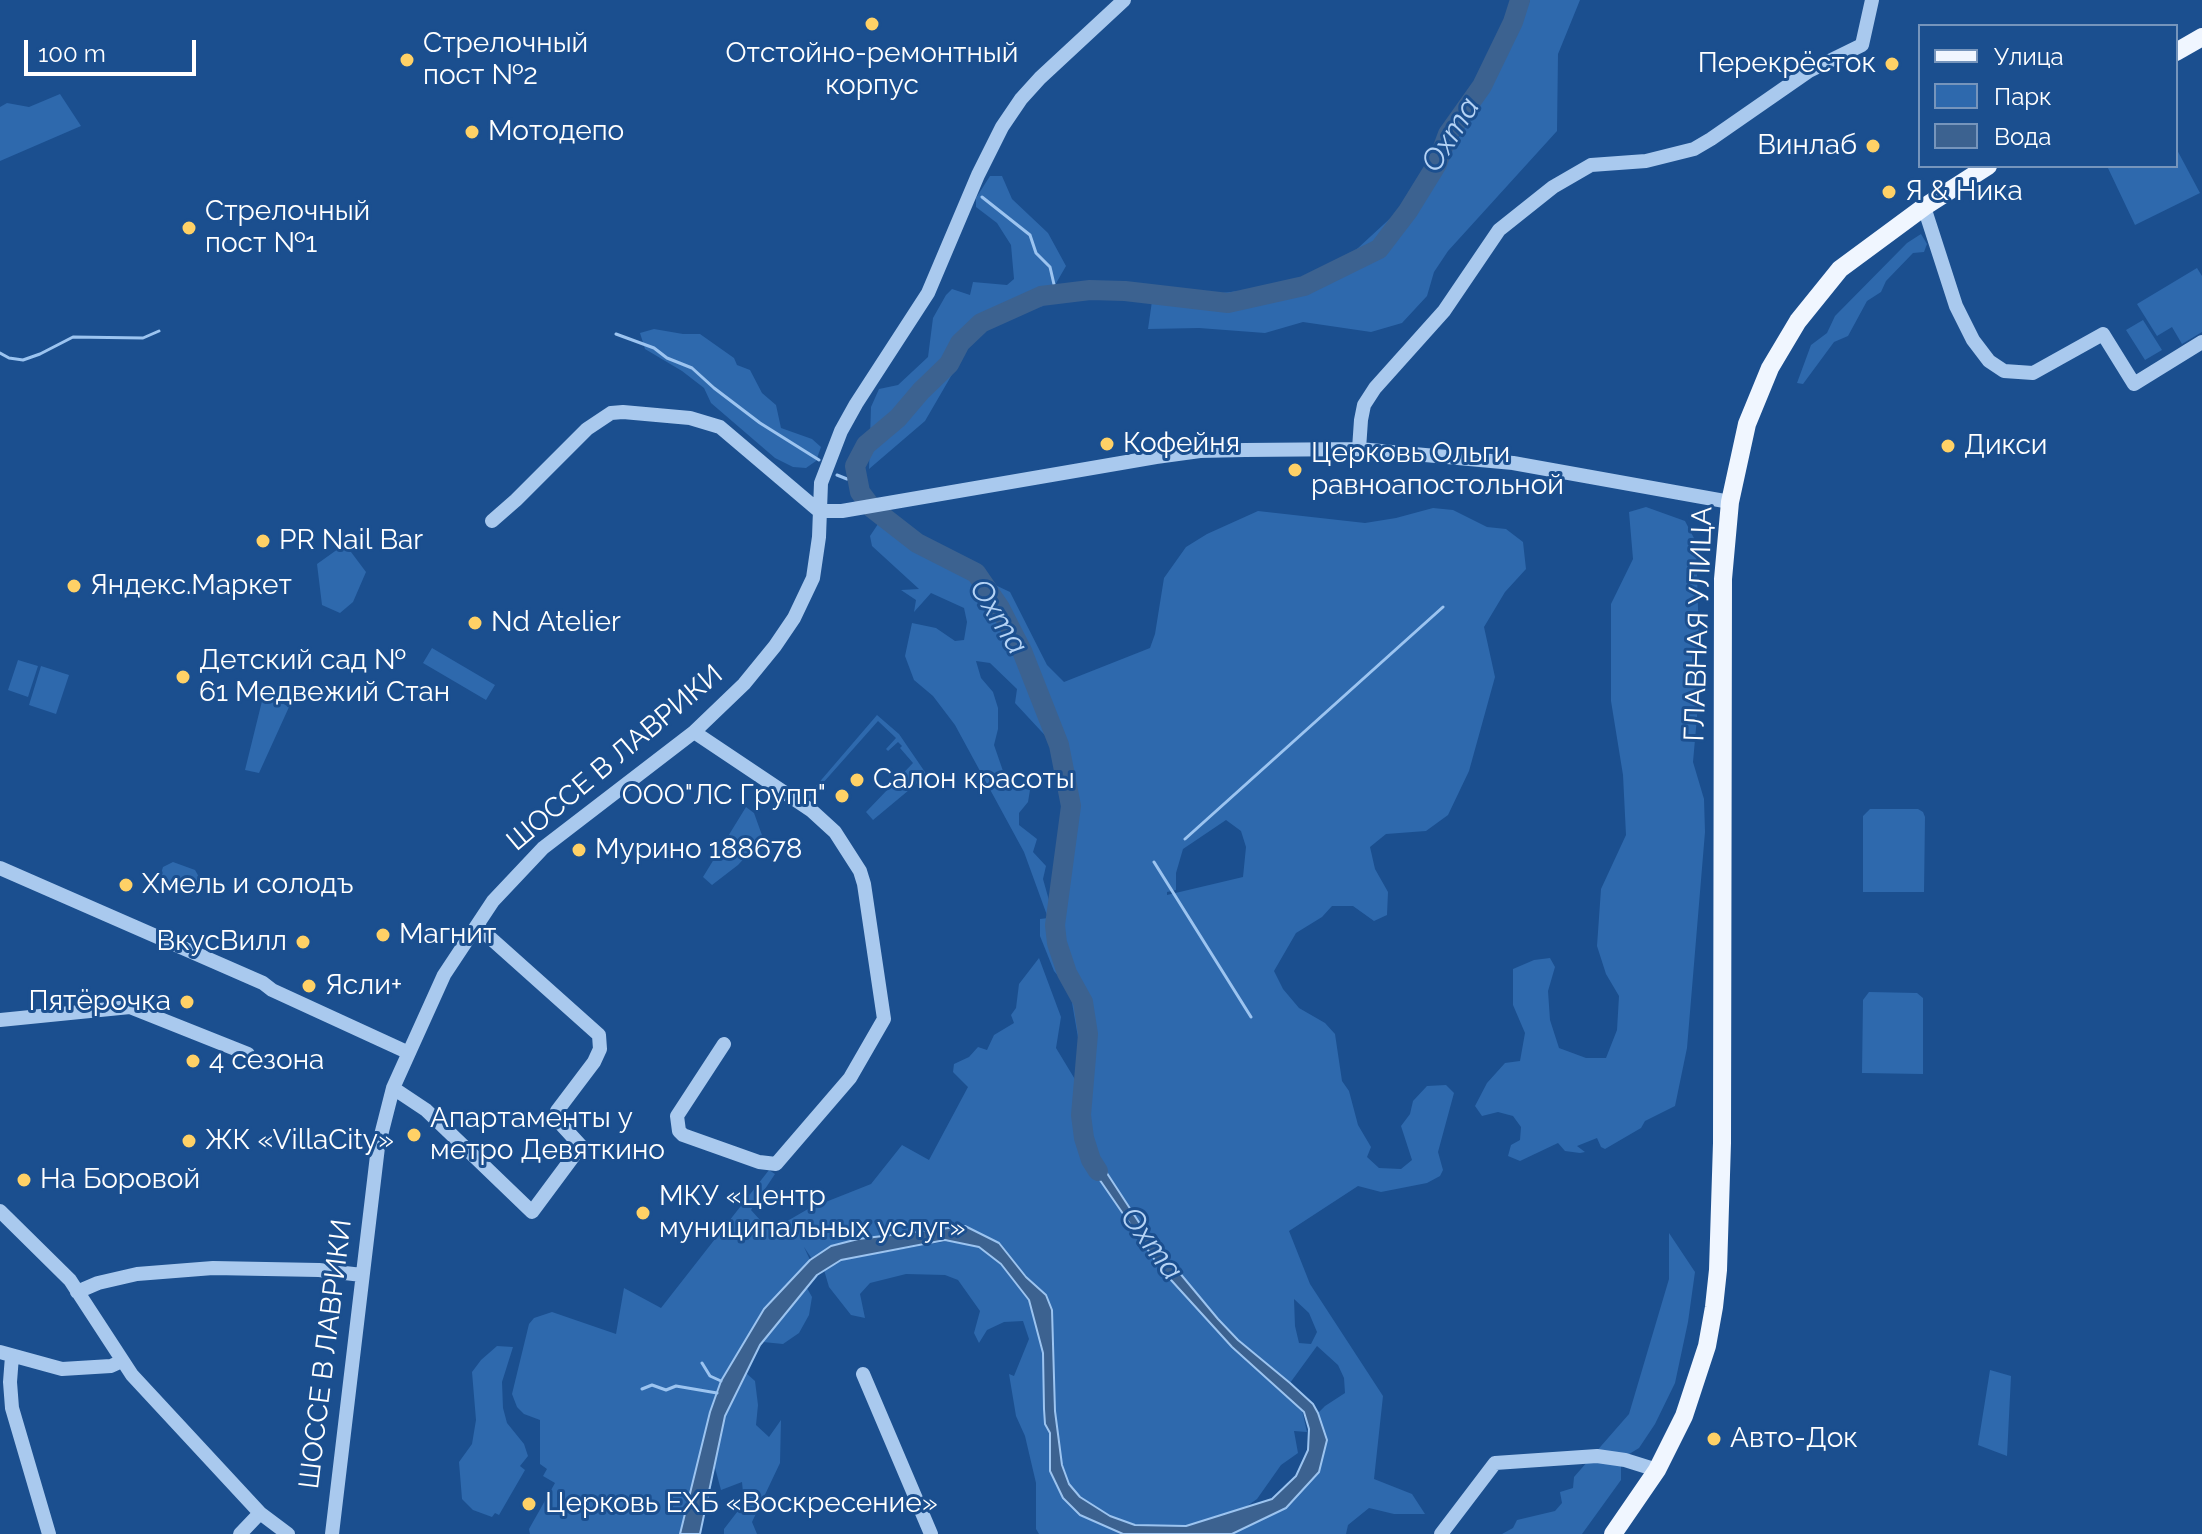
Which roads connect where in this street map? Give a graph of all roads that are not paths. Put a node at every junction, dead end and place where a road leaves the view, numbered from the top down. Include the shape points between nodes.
1 (1124, 0) edge
2 (1872, 0) edge
3 (2202, 37) edge
4 (2178, 51) edge
5 (1985, 168) edge
6 (1924, 207) junction
7 (2202, 342) edge
8 (1359, 449) junction
9 (1730, 502) junction
10 (819, 511) junction
11 (492, 521) dead end
12 (694, 732) junction
13 (0, 868) edge
14 (477, 926) junction
15 (0, 1020) edge
16 (724, 1044) dead end
17 (407, 1052) junction
18 (248, 1054) dead end
19 (393, 1088) junction
20 (0, 1211) edge
21 (362, 1275) junction
22 (77, 1292) junction
23 (6, 1354) edge
24 (122, 1361) junction
25 (863, 1374) dead end
26 (1657, 1470) junction
27 (260, 1513) junction
28 (49, 1534) edge
29 (240, 1534) edge
30 (288, 1534) edge
31 (332, 1534) edge
32 (931, 1534) edge
33 (1441, 1534) edge
34 (1613, 1534) edge

1 - 10 street, ШОССЕ В ЛАВРИКИ via 1040,78 1002,127 928,293 849,416 823,477
2 - 8 street via 1862,45 1809,71 1694,149 1646,161 1591,165 1499,230 1444,311 1364,405
3 - 4 main road
5 - 6 main road, ГЛАВНАЯ УЛИЦА
6 - 7 street via 1962,318 1989,361 2004,371 2033,373 2103,334 2134,384
6 - 9 main road, ГЛАВНАЯ УЛИЦА via 1840,269 1798,321 1770,368 1747,424
8 - 9 street via 1513,463
8 - 10 street via 1200,451
9 - 26 main road, ГЛАВНАЯ УЛИЦА via 1723,579 1718,1270 1707,1346 1684,1416
10 - 11 street via 720,427 690,418 623,412 611,413 587,429
10 - 12 street, ШОССЕ В ЛАВРИКИ via 813,578 794,618 744,684
12 - 14 street, ШОССЕ В ЛАВРИКИ via 543,848
12 - 16 street via 835,832 864,884 884,1019 850,1078 776,1164 679,1131 677,1116
13 - 17 street
14 - 17 street, ШОССЕ В ЛАВРИКИ via 444,975
14 - 19 street via 599,1035 594,1062 557,1111 559,1122 581,1146 532,1212 426,1110
15 - 18 street via 130,1007
17 - 19 street, ШОССЕ В ЛАВРИКИ
19 - 21 street, ШОССЕ В ЛАВРИКИ via 378,1147
20 - 22 street
21 - 22 street via 213,1268 137,1274
21 - 31 street, ШОССЕ В ЛАВРИКИ
22 - 24 street
23 - 24 street via 62,1369
23 - 28 street via 12,1408
24 - 27 street
25 - 32 street
26 - 33 street via 1597,1456 1495,1463
26 - 34 main road, ГЛАВНАЯ УЛИЦА
27 - 29 street
27 - 30 street

